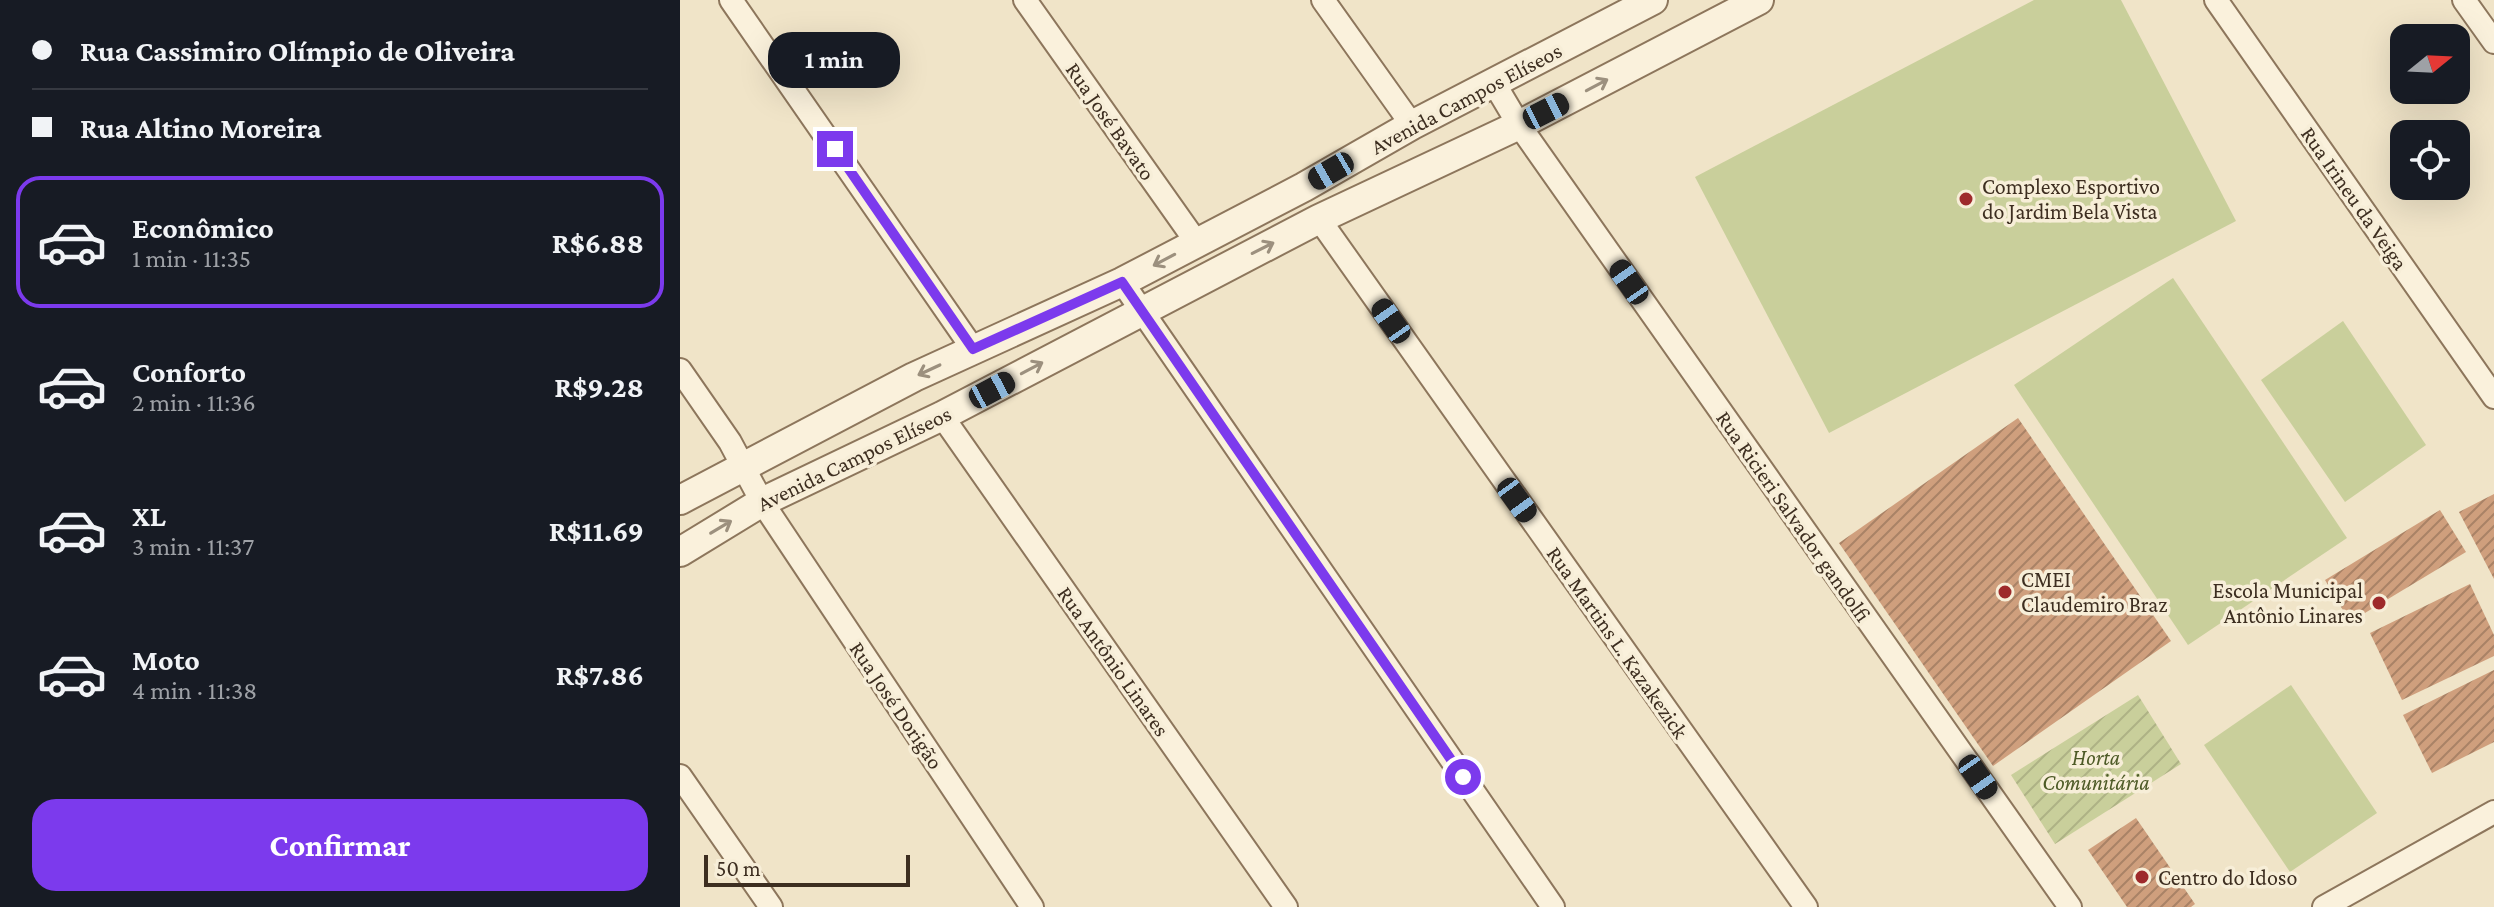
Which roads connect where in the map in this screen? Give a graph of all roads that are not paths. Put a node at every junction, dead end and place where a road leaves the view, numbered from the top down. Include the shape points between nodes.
1 (731, 0) edge
2 (1025, 0) edge
3 (1323, 0) edge
4 (1759, 0) edge
5 (2216, 0) edge
6 (2464, 0) edge
7 (1640, 3) edge
8 (2494, 42) edge
9 (1494, 83) junction
10 (1412, 125) junction
11 (1519, 125) junction
12 (1319, 219) junction
13 (1197, 243) junction
14 (1122, 282) junction
15 (1140, 310) junction
16 (973, 349) junction
17 (680, 370) edge
18 (2494, 397) edge
19 (942, 416) junction
20 (743, 466) junction
21 (680, 500) edge
22 (762, 502) junction
23 (680, 552) edge
24 (680, 776) edge
25 (2494, 812) edge
26 (771, 907) edge
27 (1032, 907) edge
28 (1286, 907) edge
29 (1553, 907) edge
30 (1806, 907) edge
31 (2070, 907) edge
32 (2326, 907) edge

1 - 16 street
2 - 13 street, Rua José Bavato
3 - 10 street
11 -> 4 street, Avenida Campos Elíseos
5 - 18 street, Rua Irineu da Veiga
6 - 8 street
7 - 9 street, Avenida Campos Elíseos
9 - 10 street, Avenida Campos Elíseos
9 - 11 street, Rua Ricieri Salvador gandolfi
10 - 13 street, Avenida Campos Elíseos
11 - 12 street, Avenida Campos Elíseos
11 - 31 street, Rua Ricieri Salvador gandolfi
15 -> 12 street, Avenida Campos Elíseos
12 - 30 street, Rua Martins L. Kazakezick
13 -> 14 street, Avenida Campos Elíseos
14 - 15 street
14 - 16 street, Avenida Campos Elíseos
19 -> 15 street, Avenida Campos Elíseos
15 - 29 street
16 -> 20 street, Avenida Campos Elíseos
17 - 20 street, Rua José Dorigão
19 - 22 street, Avenida Campos Elíseos
19 - 28 street, Rua Antônio Linares
20 - 21 street, Avenida Campos Elíseos
20 - 22 street, Rua José Dorigão
23 -> 22 street, Avenida Campos Elíseos
22 - 27 street, Rua José Dorigão
24 - 26 street
25 - 32 street

